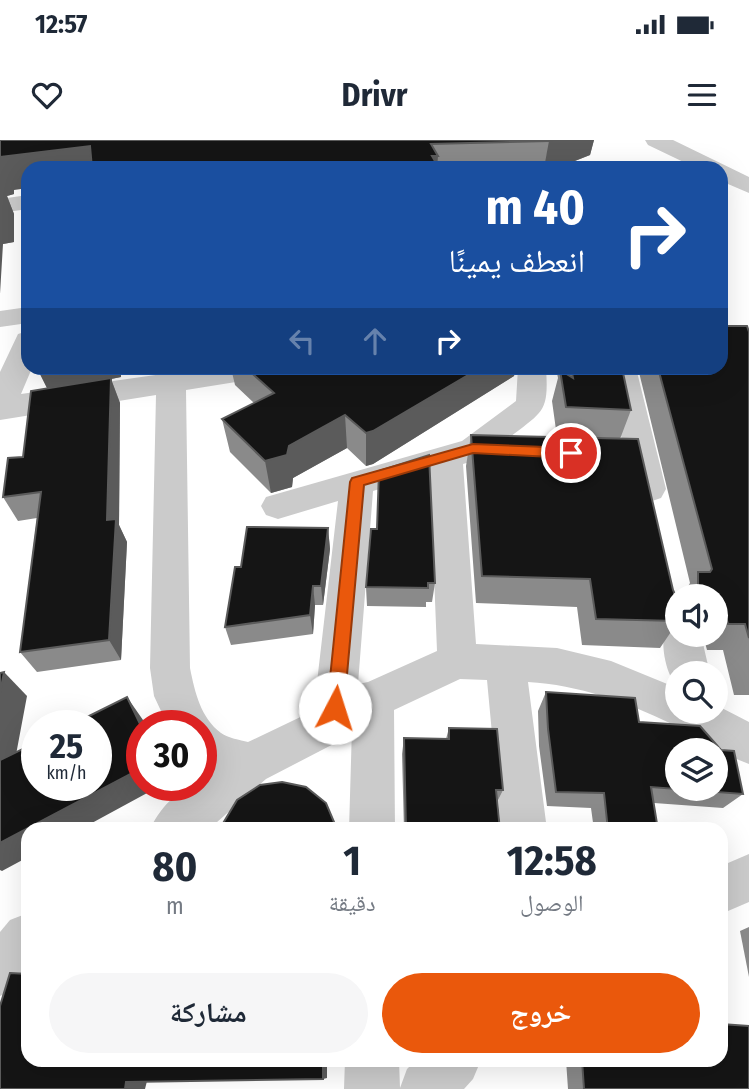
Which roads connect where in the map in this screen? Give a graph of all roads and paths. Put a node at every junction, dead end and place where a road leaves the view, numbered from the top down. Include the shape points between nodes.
1 (656, 140) edge
2 (673, 140) edge
3 (700, 161) edge
4 (703, 161) edge
5 (728, 175) edge
6 (749, 186) edge
7 (21, 203) edge
8 (0, 206) edge
9 (21, 316) edge
10 (0, 319) edge
11 (21, 357) edge
12 (219, 375) edge
13 (531, 375) edge
14 (622, 375) edge
15 (171, 383) junction
16 (0, 408) edge
17 (460, 452) junction
18 (551, 452) edge
19 (357, 482) junction
20 (278, 506) dead end
21 (657, 524) edge
22 (457, 661) junction
23 (505, 663) junction
24 (665, 701) edge
25 (354, 704) junction
26 (182, 710) edge
27 (713, 724) edge
28 (749, 744) edge
29 (217, 752) edge
30 (250, 764) junction
31 (182, 822) edge
32 (371, 822) edge
33 (523, 822) edge
34 (749, 878) edge
35 (728, 887) edge
36 (21, 946) edge
37 (0, 970) edge
38 (372, 1067) edge
39 (448, 1067) edge
40 (372, 1089) edge
41 (428, 1089) edge

1 - 3 street
2 - 4 street
5 - 6 street
7 - 8 street
9 - 10 street
11 - 16 street
12 - 15 street
13 - 17 street via 531,405
14 - 21 street via 629,457
15 - 16 street
15 - 26 street via 170,667
17 - 18 street
17 - 19 street
17 - 22 street
19 - 20 street
19 - 25 street
22 - 23 street
22 - 25 street
23 - 24 street via 557,666 611,679
23 - 33 street
25 - 30 street via 332,723
25 - 32 street
27 - 28 street
29 - 30 street
30 - 31 street
34 - 35 street
36 - 37 street
38 - 40 street
39 - 41 street

